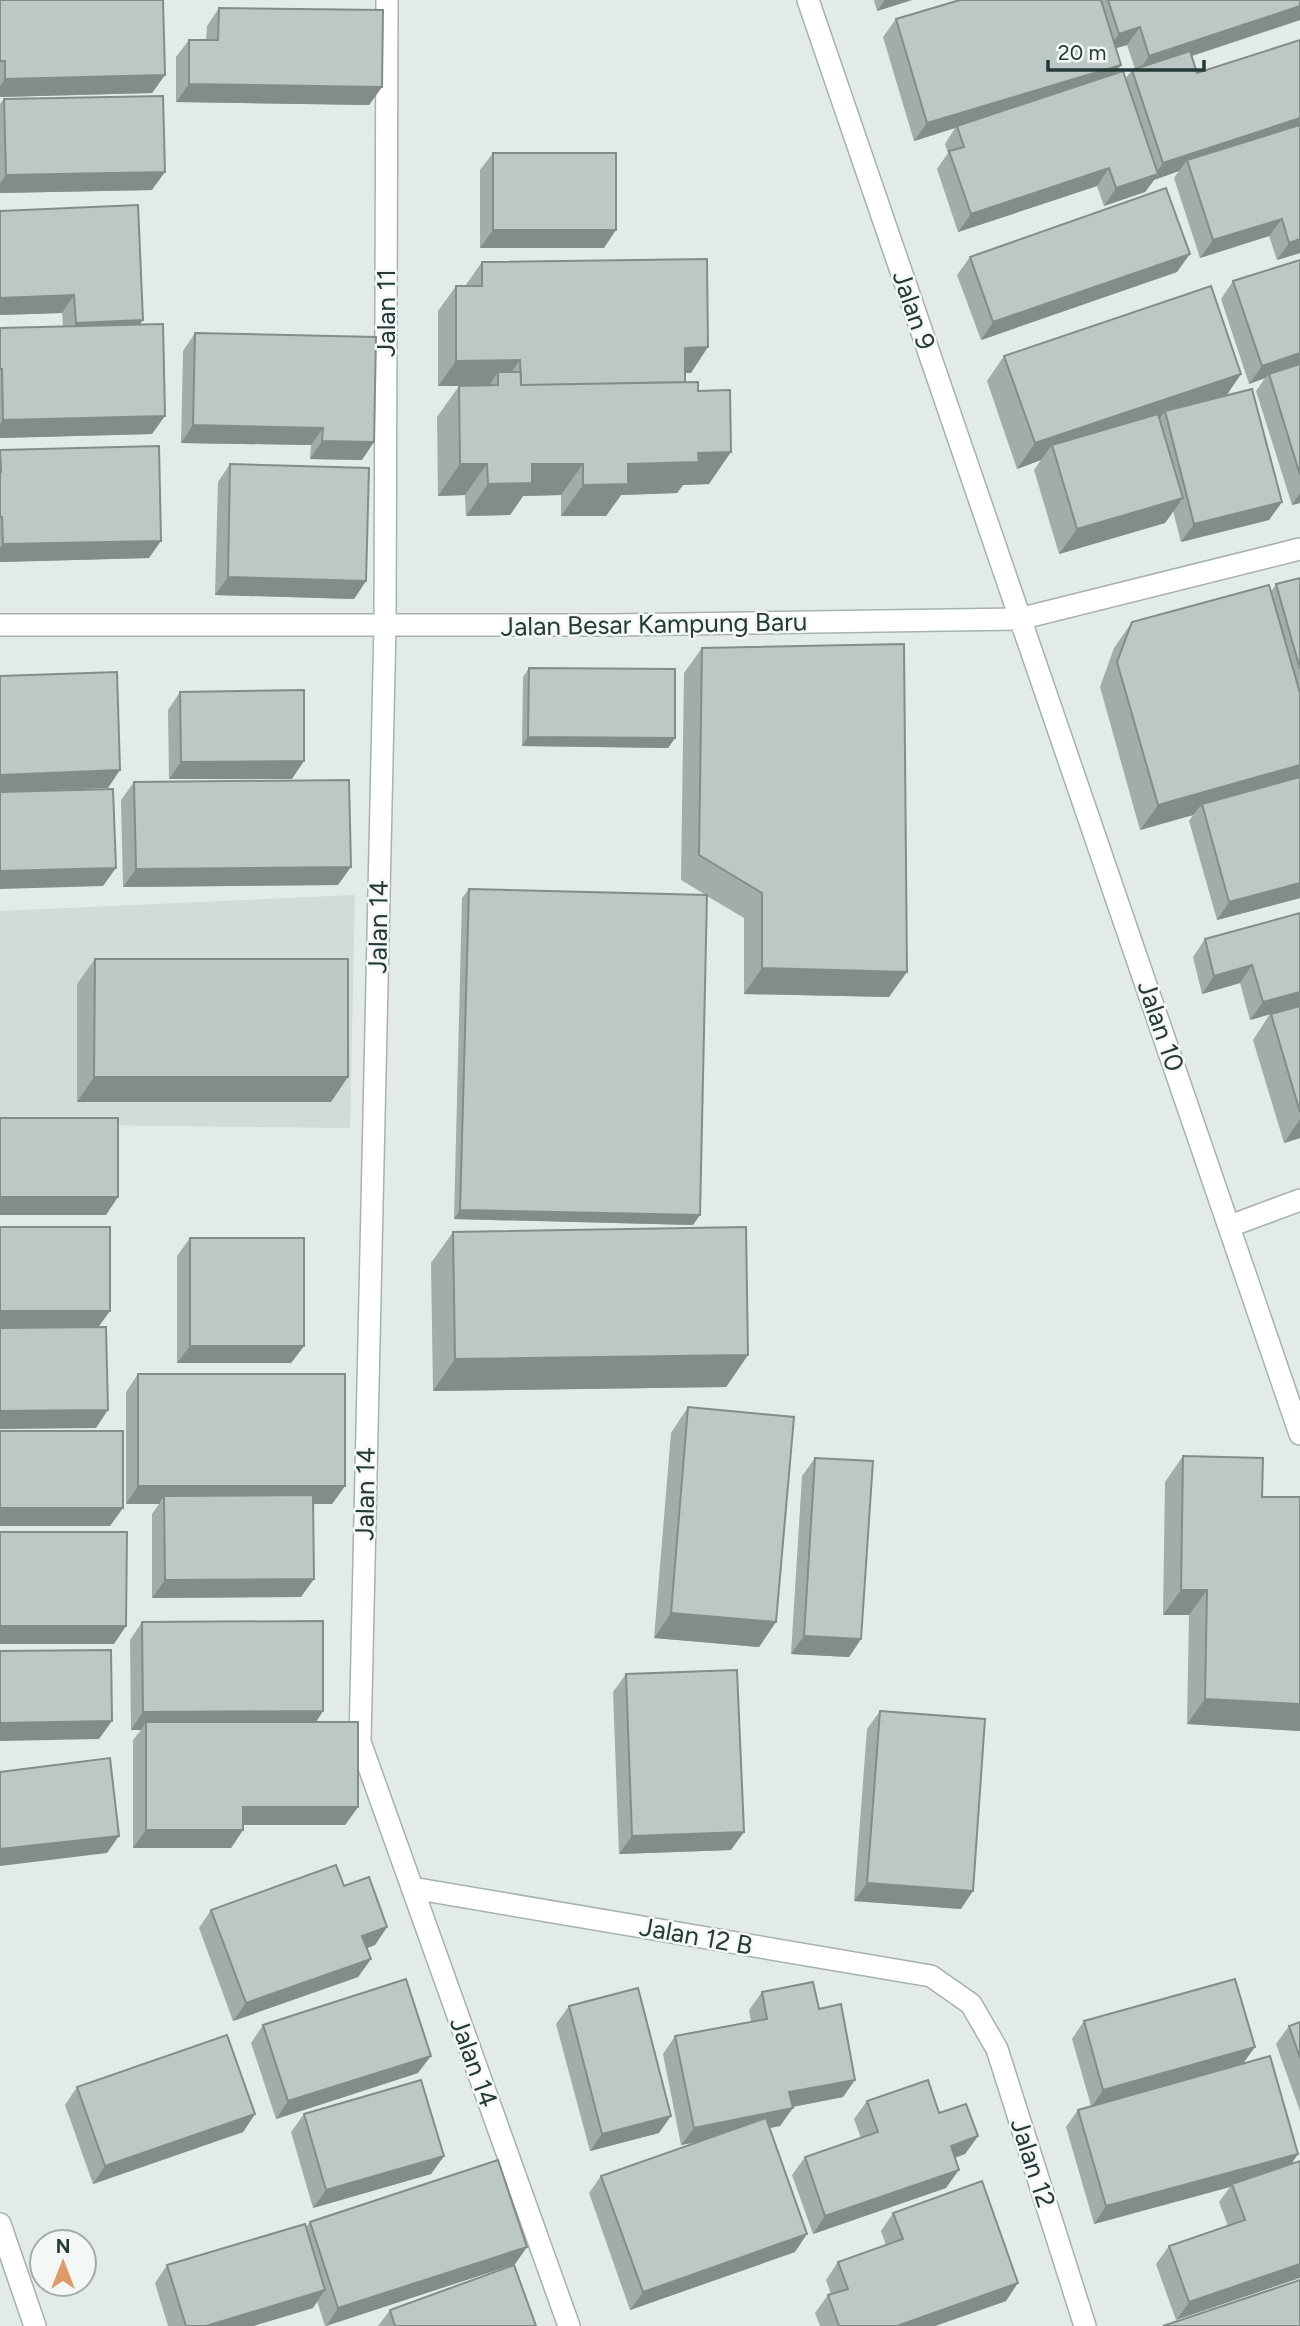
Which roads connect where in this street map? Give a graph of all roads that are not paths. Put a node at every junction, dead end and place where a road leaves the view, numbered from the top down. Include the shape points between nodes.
1 (387, 0) edge
2 (808, 0) edge
3 (1300, 549) edge
4 (1019, 619) junction
5 (0, 625) edge
6 (385, 625) junction
7 (1300, 1200) edge
8 (1230, 1226) junction
9 (1300, 1434) edge
10 (412, 1888) junction
11 (971, 2004) joint
12 (0, 2224) edge
13 (35, 2326) edge
14 (569, 2326) edge
15 (1085, 2326) edge

1 - 6 street, Jalan 11
2 - 4 street, Jalan 9
3 - 4 street, Jalan Besar Kampung Baru
4 - 6 street, Jalan Besar Kampung Baru
4 - 8 street, Jalan 10
5 - 6 street, Jalan Besar Kampung Baru
6 - 10 street, Jalan 14 via 360,1742
7 - 8 street
8 - 9 street, Jalan 10
10 - 11 street, Jalan 12 B via 931,1976
10 - 14 street, Jalan 14
11 - 15 street, Jalan 12 via 997,2049
12 - 13 street

